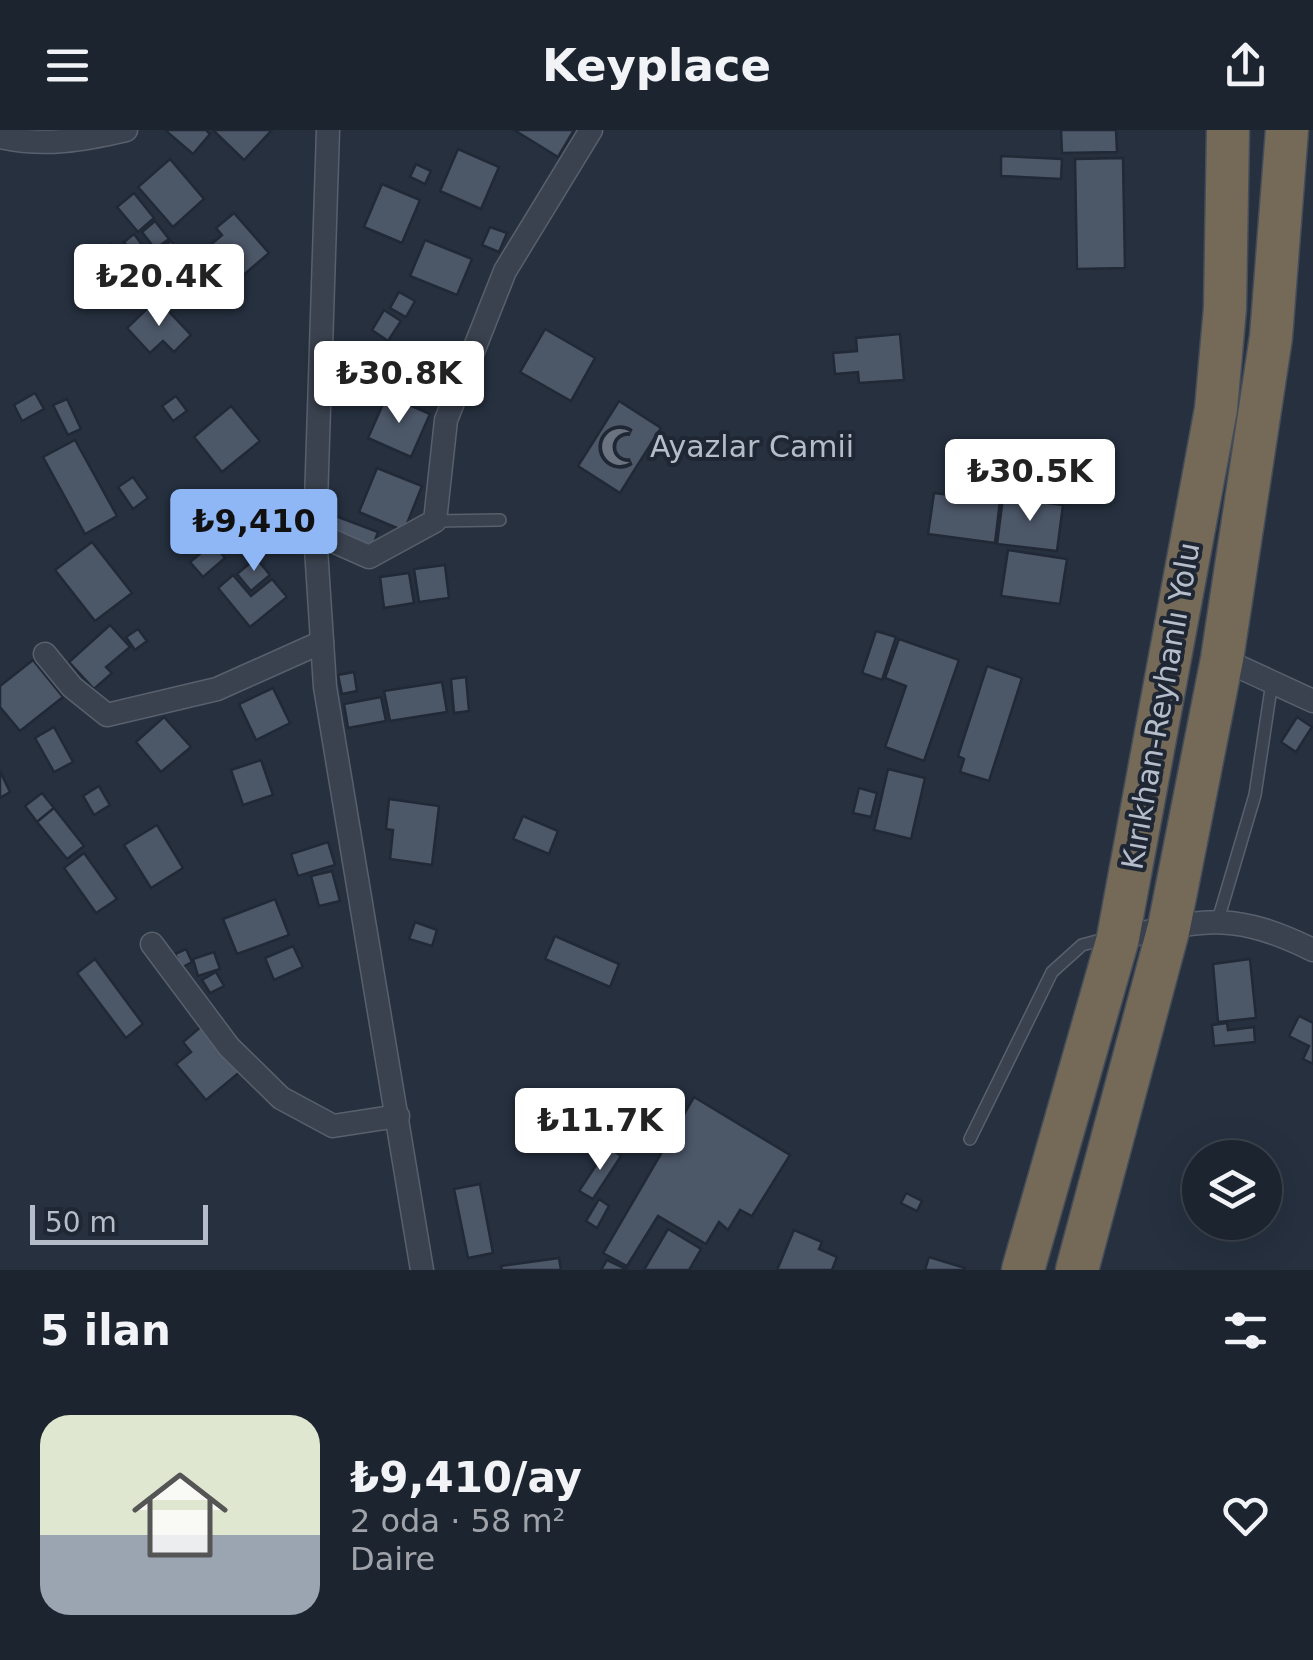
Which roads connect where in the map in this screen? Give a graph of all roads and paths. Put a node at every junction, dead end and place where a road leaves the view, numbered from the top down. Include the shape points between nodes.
1 (126, 130) edge
2 (328, 130) edge
3 (590, 130) edge
4 (1228, 130) edge
5 (1286, 130) edge
6 (0, 137) edge
7 (500, 520) dead end
8 (436, 521) junction
9 (316, 533) junction
10 (322, 642) junction
11 (45, 654) dead end
12 (1222, 659) junction
13 (1272, 682) junction
14 (1313, 701) edge
15 (1218, 920) junction
16 (1169, 928) junction
17 (1118, 938) junction
18 (152, 944) dead end
19 (1313, 950) edge
20 (398, 1116) junction
21 (970, 1139) dead end
22 (422, 1270) edge
23 (1023, 1270) edge
24 (1076, 1270) edge

1 - 6 street via 28,144
2 - 9 street
3 - 8 street via 504,271 478,337 446,420
4 - 17 highway, Kırıkhan-Reyhanlı Yolu via 1216,409
5 - 12 highway, Kırıkhan-Reyhanlı Yolu via 1271,336
7 - 8 lane
8 - 9 street via 368,557
9 - 10 street
10 - 11 street via 217,689 107,715
10 - 20 street
12 - 13 street
12 - 16 highway, Kırıkhan-Reyhanlı Yolu
13 - 14 street
13 - 15 lane via 1255,795
15 - 16 street
15 - 19 street via 1262,926
16 - 17 street
16 - 24 highway, Kırıkhan-Reyhanlı Yolu
17 - 21 lane via 1082,944 1052,972
17 - 23 highway, Kırıkhan-Reyhanlı Yolu
18 - 20 street via 228,1047 282,1098 333,1126
20 - 22 street

